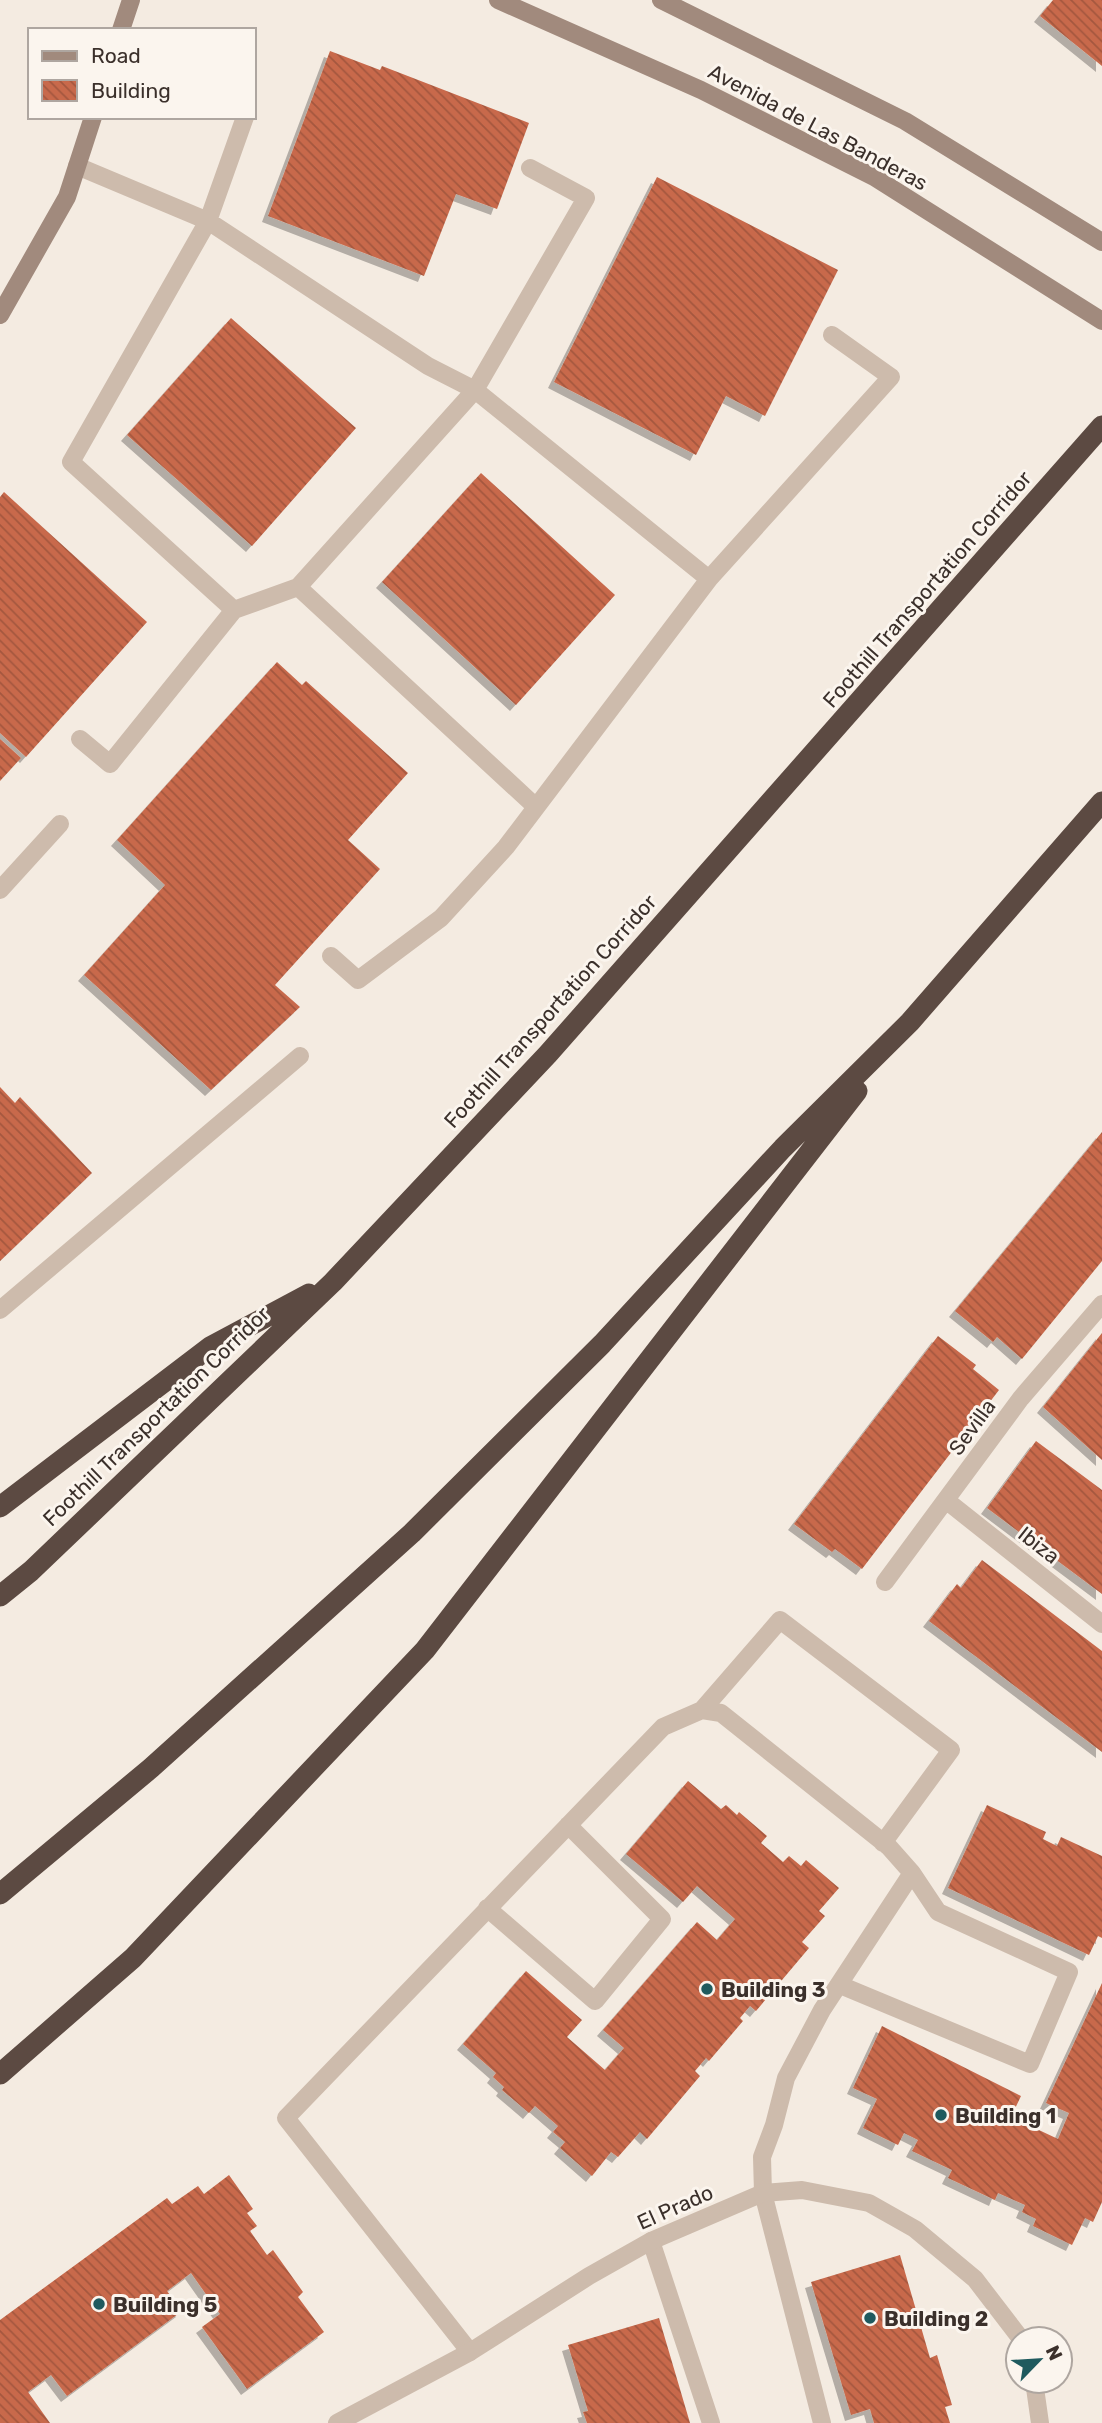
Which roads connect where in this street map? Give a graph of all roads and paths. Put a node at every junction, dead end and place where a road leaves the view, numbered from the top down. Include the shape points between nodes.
1 (131, 0) edge
2 (498, 0) edge
3 (661, 0) edge
4 (122, 28) edge
5 (92, 119) edge
6 (244, 119) edge
7 (77, 166) junction
8 (530, 168) dead end
9 (208, 221) junction
10 (1101, 242) edge
11 (0, 315) edge
12 (1102, 321) edge
13 (832, 335) dead end
14 (475, 390) junction
15 (1102, 426) edge
16 (709, 579) junction
17 (298, 587) junction
18 (234, 610) junction
19 (80, 739) dead end
20 (1102, 803) edge
21 (536, 807) junction
22 (60, 824) dead end
23 (0, 890) edge
24 (331, 956) dead end
25 (910, 1022) junction
26 (300, 1056) dead end
27 (333, 1282) junction
28 (1102, 1304) edge
29 (0, 1310) edge
30 (947, 1501) junction
31 (0, 1507) edge
32 (886, 1582) dead end
33 (0, 1596) edge
34 (1102, 1624) edge
35 (702, 1710) junction
36 (568, 1825) junction
37 (883, 1843) junction
38 (912, 1872) junction
39 (0, 1894) edge
40 (488, 1908) junction
41 (839, 1985) junction
42 (0, 2074) edge
43 (762, 2193) junction
44 (652, 2241) junction
45 (1010, 2325) edge
46 (470, 2353) junction
47 (1036, 2395) edge
48 (337, 2423) edge
49 (711, 2423) edge
50 (822, 2423) edge
51 (1040, 2423) edge

1 - 4 main road
2 - 12 main road, Avenida de Las Banderas via 689,84 874,177
3 - 10 main road, Avenida de Las Banderas via 905,121
5 - 7 main road
6 - 9 street
7 - 9 street
7 - 11 main road via 67,197
8 - 14 street via 586,198
9 - 14 street via 428,366
9 - 18 street via 71,462
13 - 16 street via 891,377
14 - 16 street
14 - 17 street
15 - 27 highway, Foothill Transportation Corridor via 548,1054
16 - 21 street
17 - 18 street
17 - 21 street
18 - 19 street via 110,764
20 - 25 highway
21 - 24 street via 441,918 358,980
22 - 23 street
25 - 39 highway via 783,1149 602,1344 412,1533 151,1768
25 - 42 highway via 425,1650 133,1958
26 - 29 street
27 - 31 highway via 210,1346
27 - 33 highway, Foothill Transportation Corridor
28 - 30 street, Sevilla via 1021,1398
30 - 32 street, Sevilla
30 - 34 street, Ibiza
35 - 36 street via 663,1727
35 - 37 street via 721,1713
35 - 37 street via 780,1619 951,1750
36 - 40 street
36 - 40 street via 662,1919 594,2001
37 - 38 street
38 - 41 street
38 - 41 street via 938,1912 1069,1972 1030,2064
40 - 46 street via 286,2118
41 - 43 street via 786,2078 762,2157
43 - 44 street, El Prado
43 - 45 street, El Prado via 802,2190 869,2203 915,2229 975,2278
43 - 50 street
44 - 46 street, El Prado
44 - 49 street
46 - 48 street, El Prado
47 - 51 street

